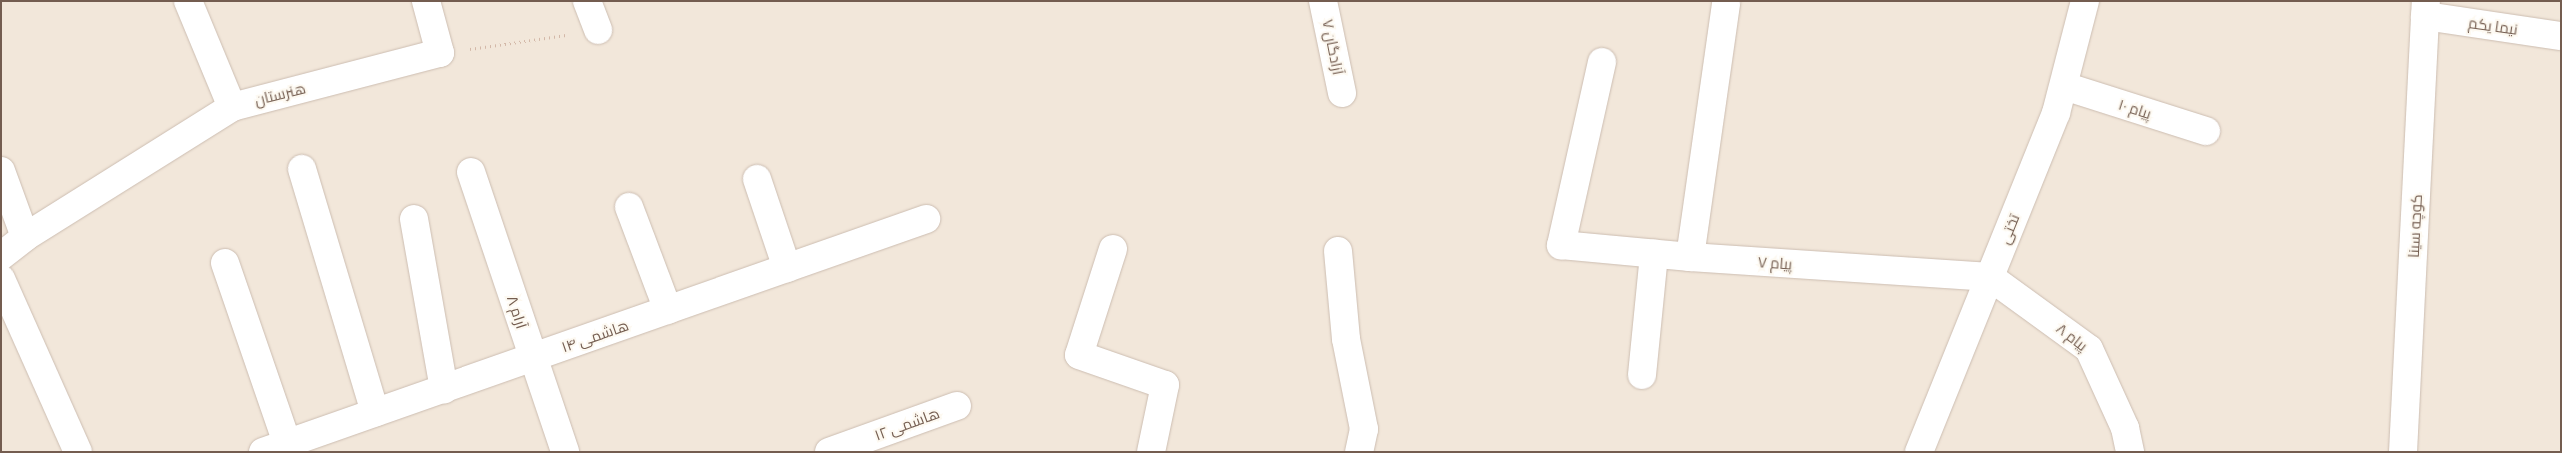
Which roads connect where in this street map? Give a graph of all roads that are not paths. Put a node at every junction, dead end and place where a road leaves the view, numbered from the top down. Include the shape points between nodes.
1 (188, 1) edge
2 (426, 1) edge
3 (587, 1) edge
4 (1324, 1) edge
5 (2085, 1) edge
6 (1726, 4) dead end
7 (2426, 9) edge
8 (598, 30) road end
9 (2561, 36) edge
10 (1602, 62) dead end
11 (2064, 86) junction
12 (1342, 93) dead end
13 (232, 107) junction
14 (2206, 131) dead end
15 (302, 169) dead end
16 (1, 171) edge
17 (471, 172) dead end
18 (756, 179) dead end
19 (629, 207) dead end
20 (414, 219) dead end
21 (926, 219) dead end
22 (25, 237) junction
23 (1112, 250) dead end
24 (1338, 252) dead end
25 (1654, 254) junction
26 (1, 256) edge
27 (1690, 257) junction
28 (225, 263) dead end
29 (786, 268) junction
30 (1990, 277) junction
31 (1, 279) edge
32 (668, 310) junction
33 (533, 358) junction
34 (1642, 375) dead end
35 (444, 389) junction
36 (957, 406) dead end
37 (375, 412) junction
38 (275, 448) edge
39 (78, 452) edge
40 (565, 452) edge
41 (829, 452) edge
42 (1151, 452) edge
43 (1359, 452) edge
44 (1918, 452) edge
45 (2130, 452) edge
46 (2403, 452) edge

1 - 13 street
2 - 13 street, هنرستان via 440,53
3 - 8 street
4 - 12 street, آزادگان ۷
5 - 11 street, تختی
6 - 27 street
7 - 9 street, نیما یکم
7 - 46 street, کوچه سینا
10 - 25 street, پیام ۷ via 1561,245
11 - 14 street, پیام ۱۰
11 - 30 street, تختی
13 - 22 street, هنرستان
15 - 37 street
16 - 22 street
17 - 33 street, آرام ۸
18 - 29 street
19 - 32 street
20 - 35 street
21 - 29 street, هاشمی ۱۴
22 - 26 street, هنرستان
23 - 42 street via 1079,355 1165,385
24 - 43 street via 1346,339 1364,429
25 - 27 street, پیام ۷
25 - 34 street
27 - 30 street, پیام ۷
28 - 38 street
29 - 32 street, هاشمی ۱۴
30 - 44 street, تختی
30 - 45 street, پیام ۸ via 2089,349 2124,428
31 - 39 street
32 - 33 street, هاشمی ۱۴
33 - 35 street, هاشمی ۱۴
33 - 40 street, آرام ۸
35 - 37 street, هاشمی ۱۴
36 - 41 street, هاشمی ۱۲
37 - 38 street, هاشمی ۱۴

